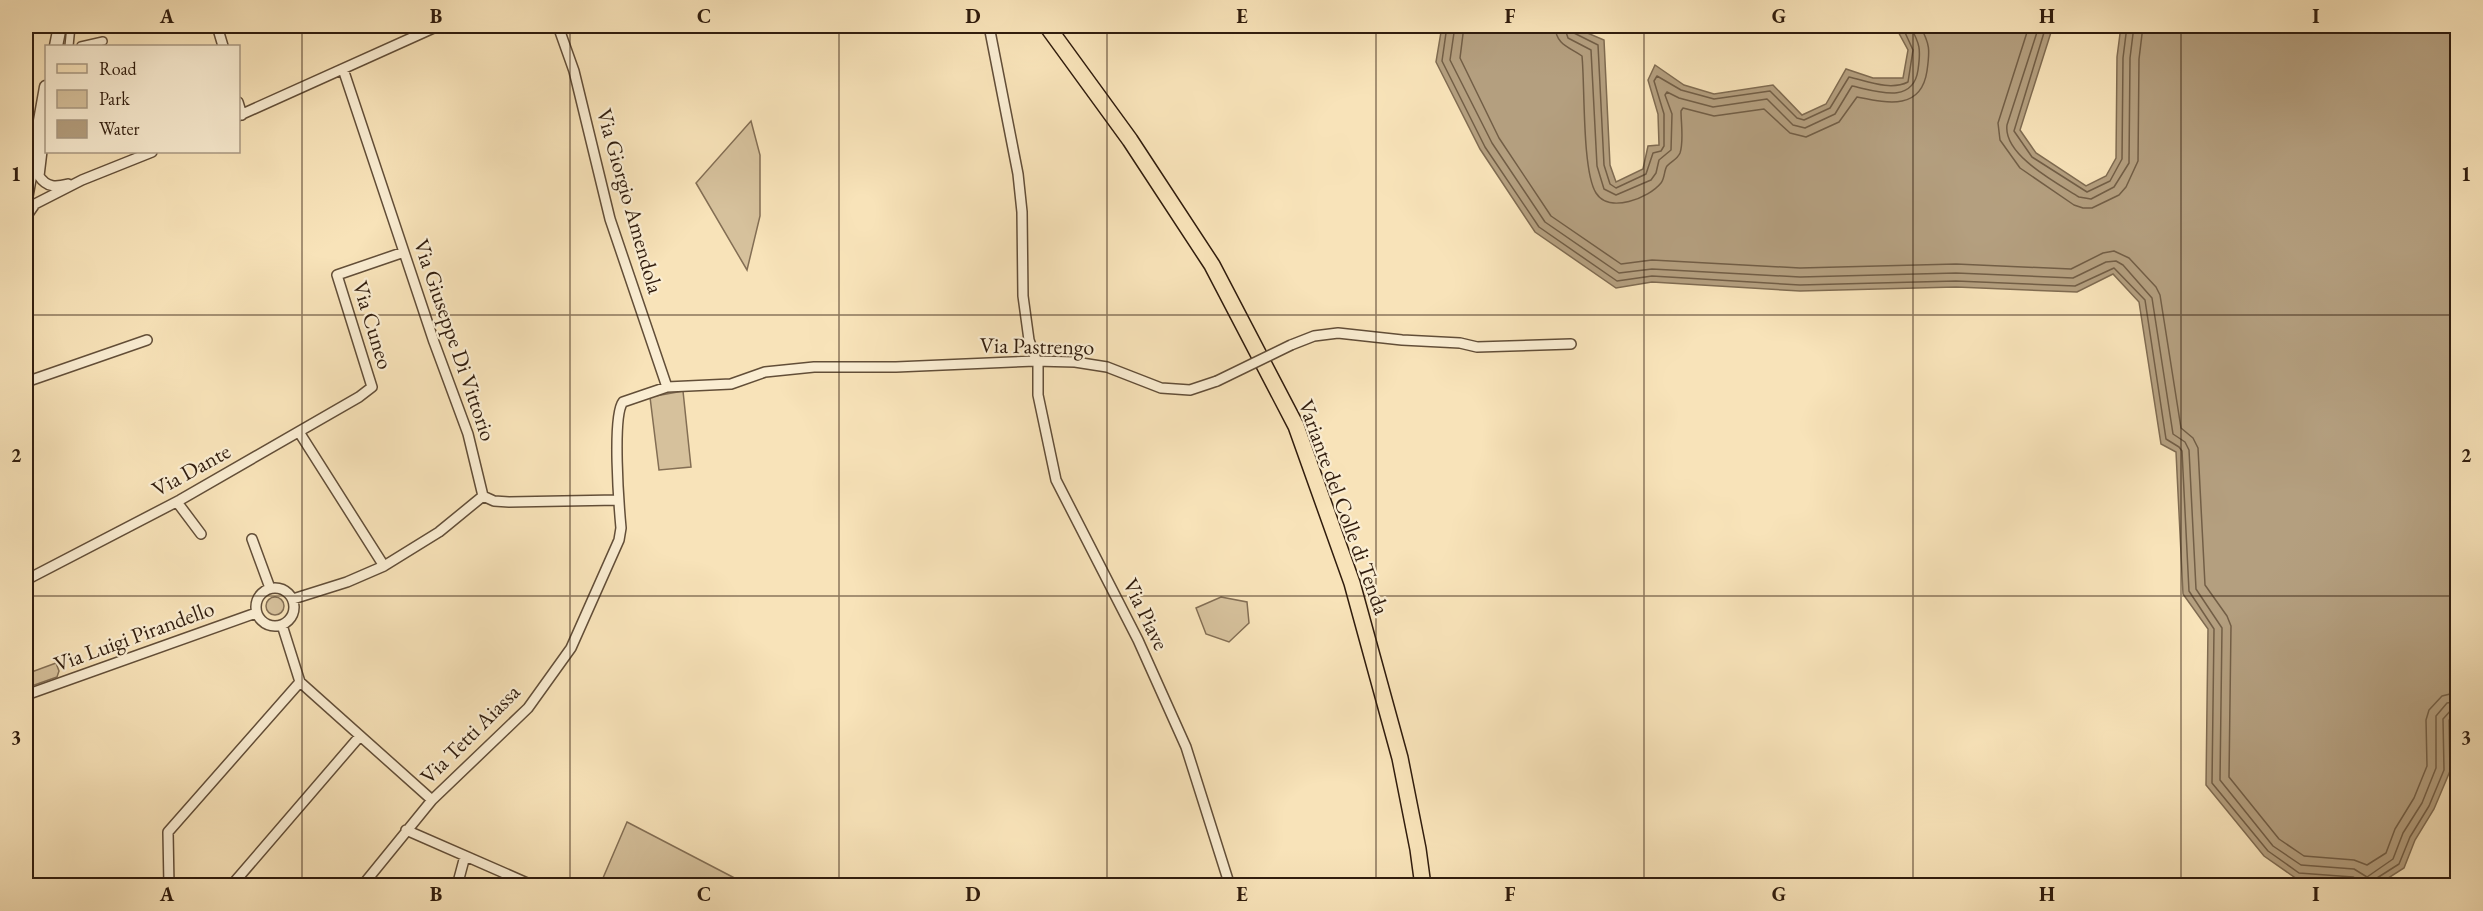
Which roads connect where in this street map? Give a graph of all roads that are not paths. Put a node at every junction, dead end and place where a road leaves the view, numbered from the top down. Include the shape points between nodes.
1 (60, 26) edge
2 (71, 26) edge
3 (217, 26) edge
4 (438, 26) edge
5 (558, 26) edge
6 (989, 26) edge
7 (1047, 26) edge
8 (103, 41) dead end
9 (56, 45) edge
10 (69, 45) edge
11 (85, 45) edge
12 (223, 45) edge
13 (343, 69) junction
14 (45, 92) edge
15 (41, 111) junction
16 (240, 116) edge
17 (150, 153) edge
18 (82, 180) junction
19 (26, 199) edge
20 (26, 217) edge
21 (404, 252) junction
22 (147, 340) dead end
23 (1571, 344) dead end
24 (1035, 361) junction
25 (26, 382) edge
26 (372, 387) joint
27 (667, 387) junction
28 (299, 432) junction
29 (483, 496) junction
30 (618, 500) junction
31 (177, 502) junction
32 (201, 534) dead end
33 (252, 539) dead end
34 (384, 567) junction
35 (26, 580) edge
36 (270, 588) junction
37 (293, 599) junction
38 (256, 613) junction
39 (282, 625) junction
40 (300, 682) junction
41 (26, 695) edge
42 (360, 736) junction
43 (432, 800) junction
44 (406, 830) junction
45 (465, 856) junction
46 (169, 885) edge
47 (231, 885) edge
48 (362, 885) edge
49 (458, 885) edge
50 (534, 885) edge
51 (1230, 885) edge
52 (1423, 885) edge

1 - 9 street
2 - 10 street
3 - 12 street
4 - 13 street
5 - 27 street, Via Giorgio Amendola via 574,71 610,219
6 - 24 street, Via Piave via 1018,174 1023,296
7 - 52 main road, Variante del Colle di Tenda via 1130,140 1212,265 1296,426 1352,583 1400,758
8 - 11 street
13 - 16 street
13 - 21 street, Via Giuseppe Di Vittorio
14 - 15 street
15 - 18 street via 44,134 39,176 50,186
15 - 19 street
17 - 18 street
18 - 20 street via 35,204
21 - 26 street, Via Cuneo via 337,275
21 - 29 street, Via Giuseppe Di Vittorio via 475,453
22 - 25 street
23 - 24 street, Via Pastrengo, bridge via 1477,347 1460,342 1338,333 1314,336 1190,390 1161,388 1094,364
24 - 27 street, Via Pastrengo via 782,369 731,384
24 - 51 street, Via Piave via 1056,480 1138,640 1186,747
26 - 28 street, Via Dante
27 - 30 street, Via Tetti Aiassa via 631,398 620,406
28 - 31 street, Via Dante
28 - 34 street
29 - 30 street via 509,502
29 - 34 street via 440,532
30 - 43 street, Via Tetti Aiassa via 619,540 571,648 528,708
31 - 32 street
31 - 35 street, Via Dante
33 - 36 street
34 - 37 street
36 - 37 street via 284,589
36 - 38 street via 260,594
37 - 39 street via 292,617
38 - 39 street via 269,626
38 - 41 street, Via Luigi Pirandello
39 - 40 street
40 - 42 street
40 - 46 street via 168,832
42 - 43 street
42 - 47 street
43 - 44 street, Via Tetti Aiassa
44 - 45 street
44 - 48 street, Via Tetti Aiassa
45 - 49 street
45 - 50 street

